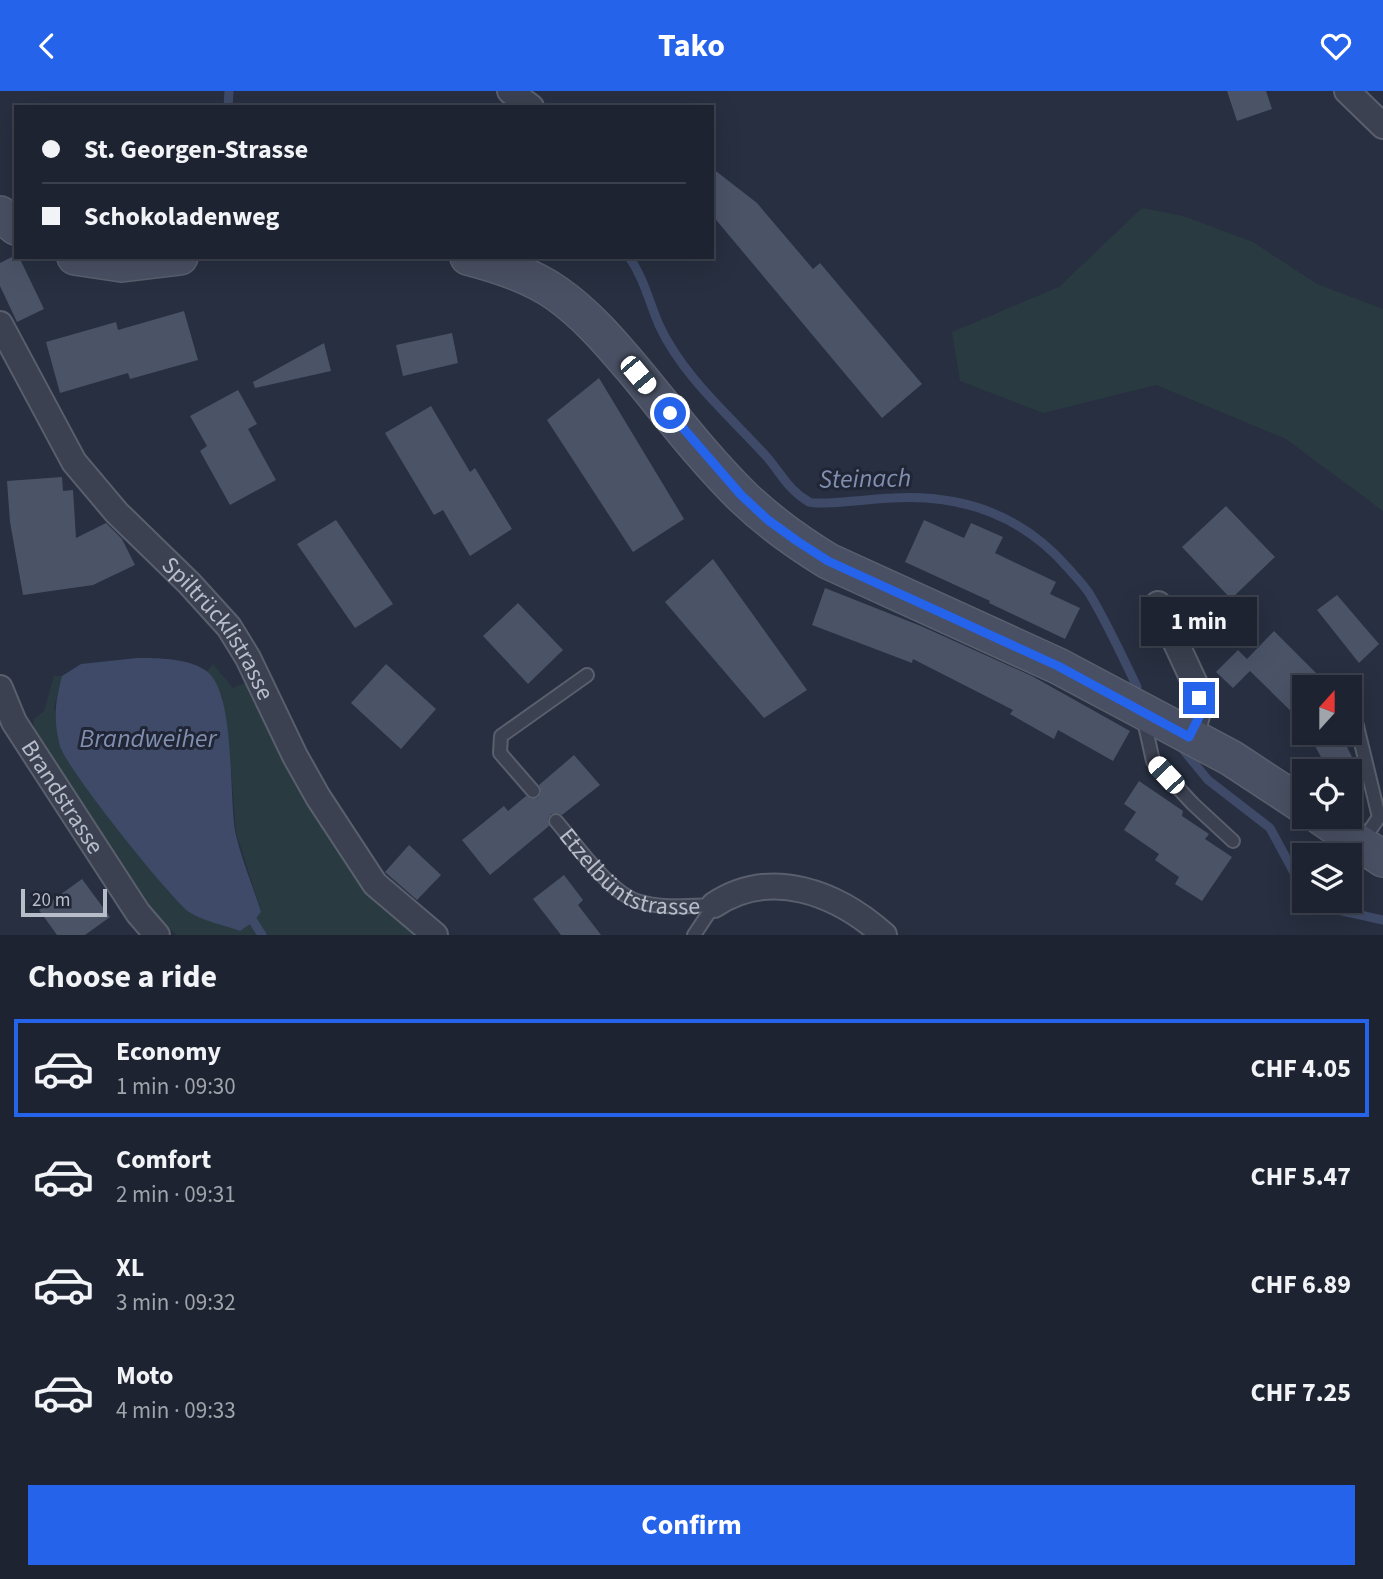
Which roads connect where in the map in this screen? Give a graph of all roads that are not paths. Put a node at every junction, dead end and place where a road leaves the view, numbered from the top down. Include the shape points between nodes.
1 (510, 91) edge
2 (1347, 91) edge
3 (528, 105) edge
4 (1383, 126) edge
5 (0, 214) edge
6 (14, 225) edge
7 (85, 259) edge
8 (163, 259) edge
9 (485, 259) edge
10 (0, 324) edge
11 (1158, 604) dead end
12 (587, 675) dead end
13 (0, 688) edge
14 (1143, 713) junction
15 (1187, 736) junction
16 (1362, 745) edge
17 (533, 791) dead end
18 (1292, 798) edge
19 (556, 821) dead end
20 (1339, 829) edge
21 (1233, 841) dead end
22 (1372, 851) edge
23 (714, 905) junction
24 (157, 935) edge
25 (435, 935) edge
26 (694, 935) edge
27 (884, 935) edge

1 - 3 street
2 - 4 street
5 - 6 street
7 - 8 street via 122,264
9 - 14 street via 554,292 589,319 741,495 797,541 828,561 1058,666
10 - 25 street, Spiltrücklistrasse via 74,462 117,513 229,627 318,797 375,884
11 - 15 street via 1199,698 1199,717
12 - 17 lane via 501,736 500,753
13 - 24 street, Brandstrasse via 14,722 138,913
14 - 15 street
14 - 21 lane via 1153,761
15 - 18 street
16 - 22 lane via 1379,817
19 - 23 lane, Etzelbüntstrasse via 604,878 636,901 678,907
20 - 22 street
23 - 26 lane, Etzelbüntstrasse
23 - 27 street, Etzelbüntstrasse via 753,887 783,887 849,908

